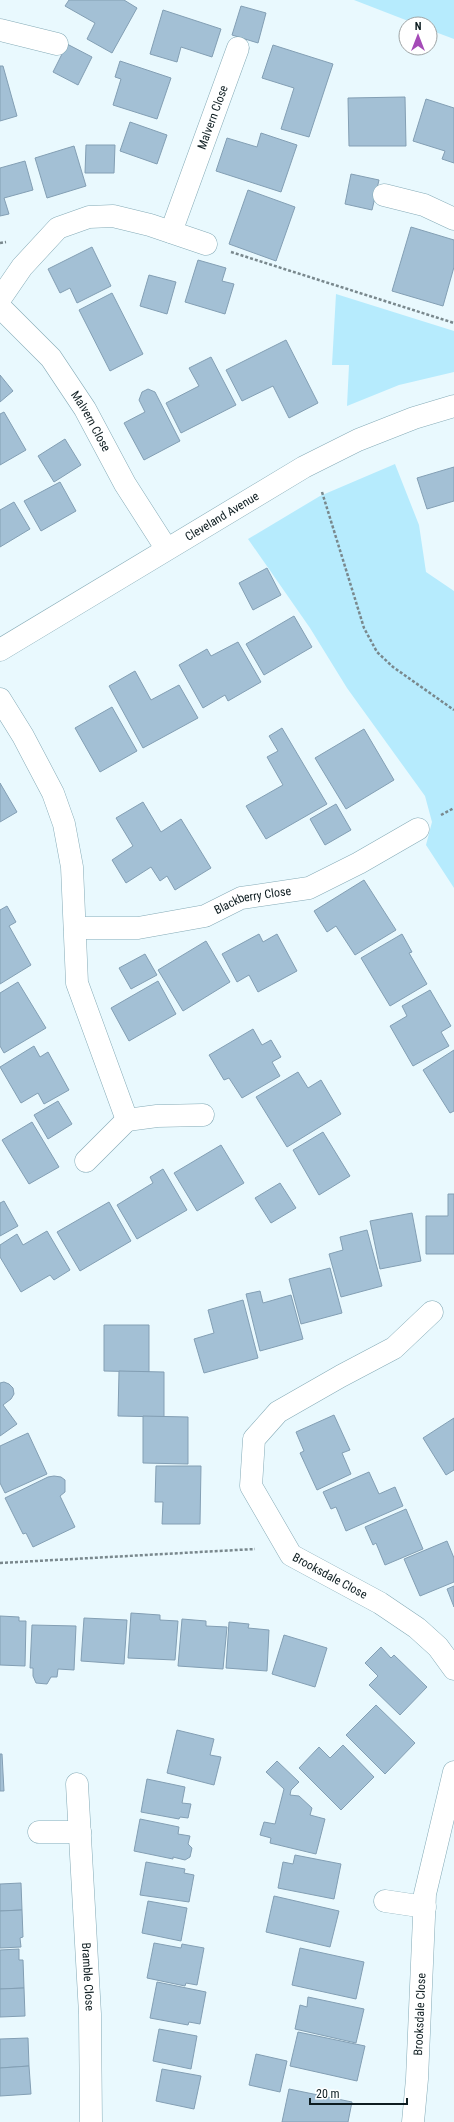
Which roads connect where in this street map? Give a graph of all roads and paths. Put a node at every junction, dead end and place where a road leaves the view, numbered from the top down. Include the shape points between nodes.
1 (0, 30) edge
2 (57, 44) dead end
3 (238, 48) dead end
4 (384, 195) dead end
5 (454, 219) edge
6 (171, 232) junction
7 (206, 244) joint
8 (0, 299) edge
9 (0, 308) edge
10 (454, 323) edge
11 (454, 406) edge
12 (322, 492) dead end
13 (166, 548) junction
14 (0, 650) edge
15 (0, 699) edge
16 (454, 710) edge
17 (418, 829) dead end
18 (75, 928) junction
19 (203, 1114) dead end
20 (127, 1120) junction
21 (86, 1161) dead end
22 (432, 1312) dead end
23 (291, 1555) junction
24 (0, 1564) edge
25 (453, 1666) edge
26 (454, 1772) edge
27 (77, 1784) dead end
28 (39, 1832) dead end
29 (80, 1832) junction
30 (385, 1901) dead end
31 (425, 1907) junction
32 (91, 2122) edge
33 (413, 2122) edge

1 - 2 street
3 - 6 street, Malvern Close
4 - 5 street via 424,205
6 - 7 street
6 - 8 street via 113,216 89,217 58,228 22,267
7 - 10 path
9 - 13 street, Malvern Close via 51,358 85,409 125,484
11 - 13 street, Cleveland Avenue via 414,418 358,440 304,467
12 - 16 path via 364,628 377,652 393,667
13 - 14 street, Cleveland Avenue
15 - 18 street via 53,793 64,824 72,866
17 - 18 street, Blackberry Close via 309,888 241,898 204,916 138,928
18 - 20 street via 77,983
19 - 20 street
20 - 21 street
22 - 23 street, Brooksdale Close via 394,1348 278,1412 254,1439 251,1486
23 - 24 path via 248,1548
23 - 25 street, Brooksdale Close via 380,1603 417,1628 438,1647
26 - 31 street, Brooksdale Close via 425,1894
27 - 29 street, Bramble Close
28 - 29 street
29 - 32 street, Bramble Close via 90,2014
30 - 31 street
31 - 33 street, Brooksdale Close

